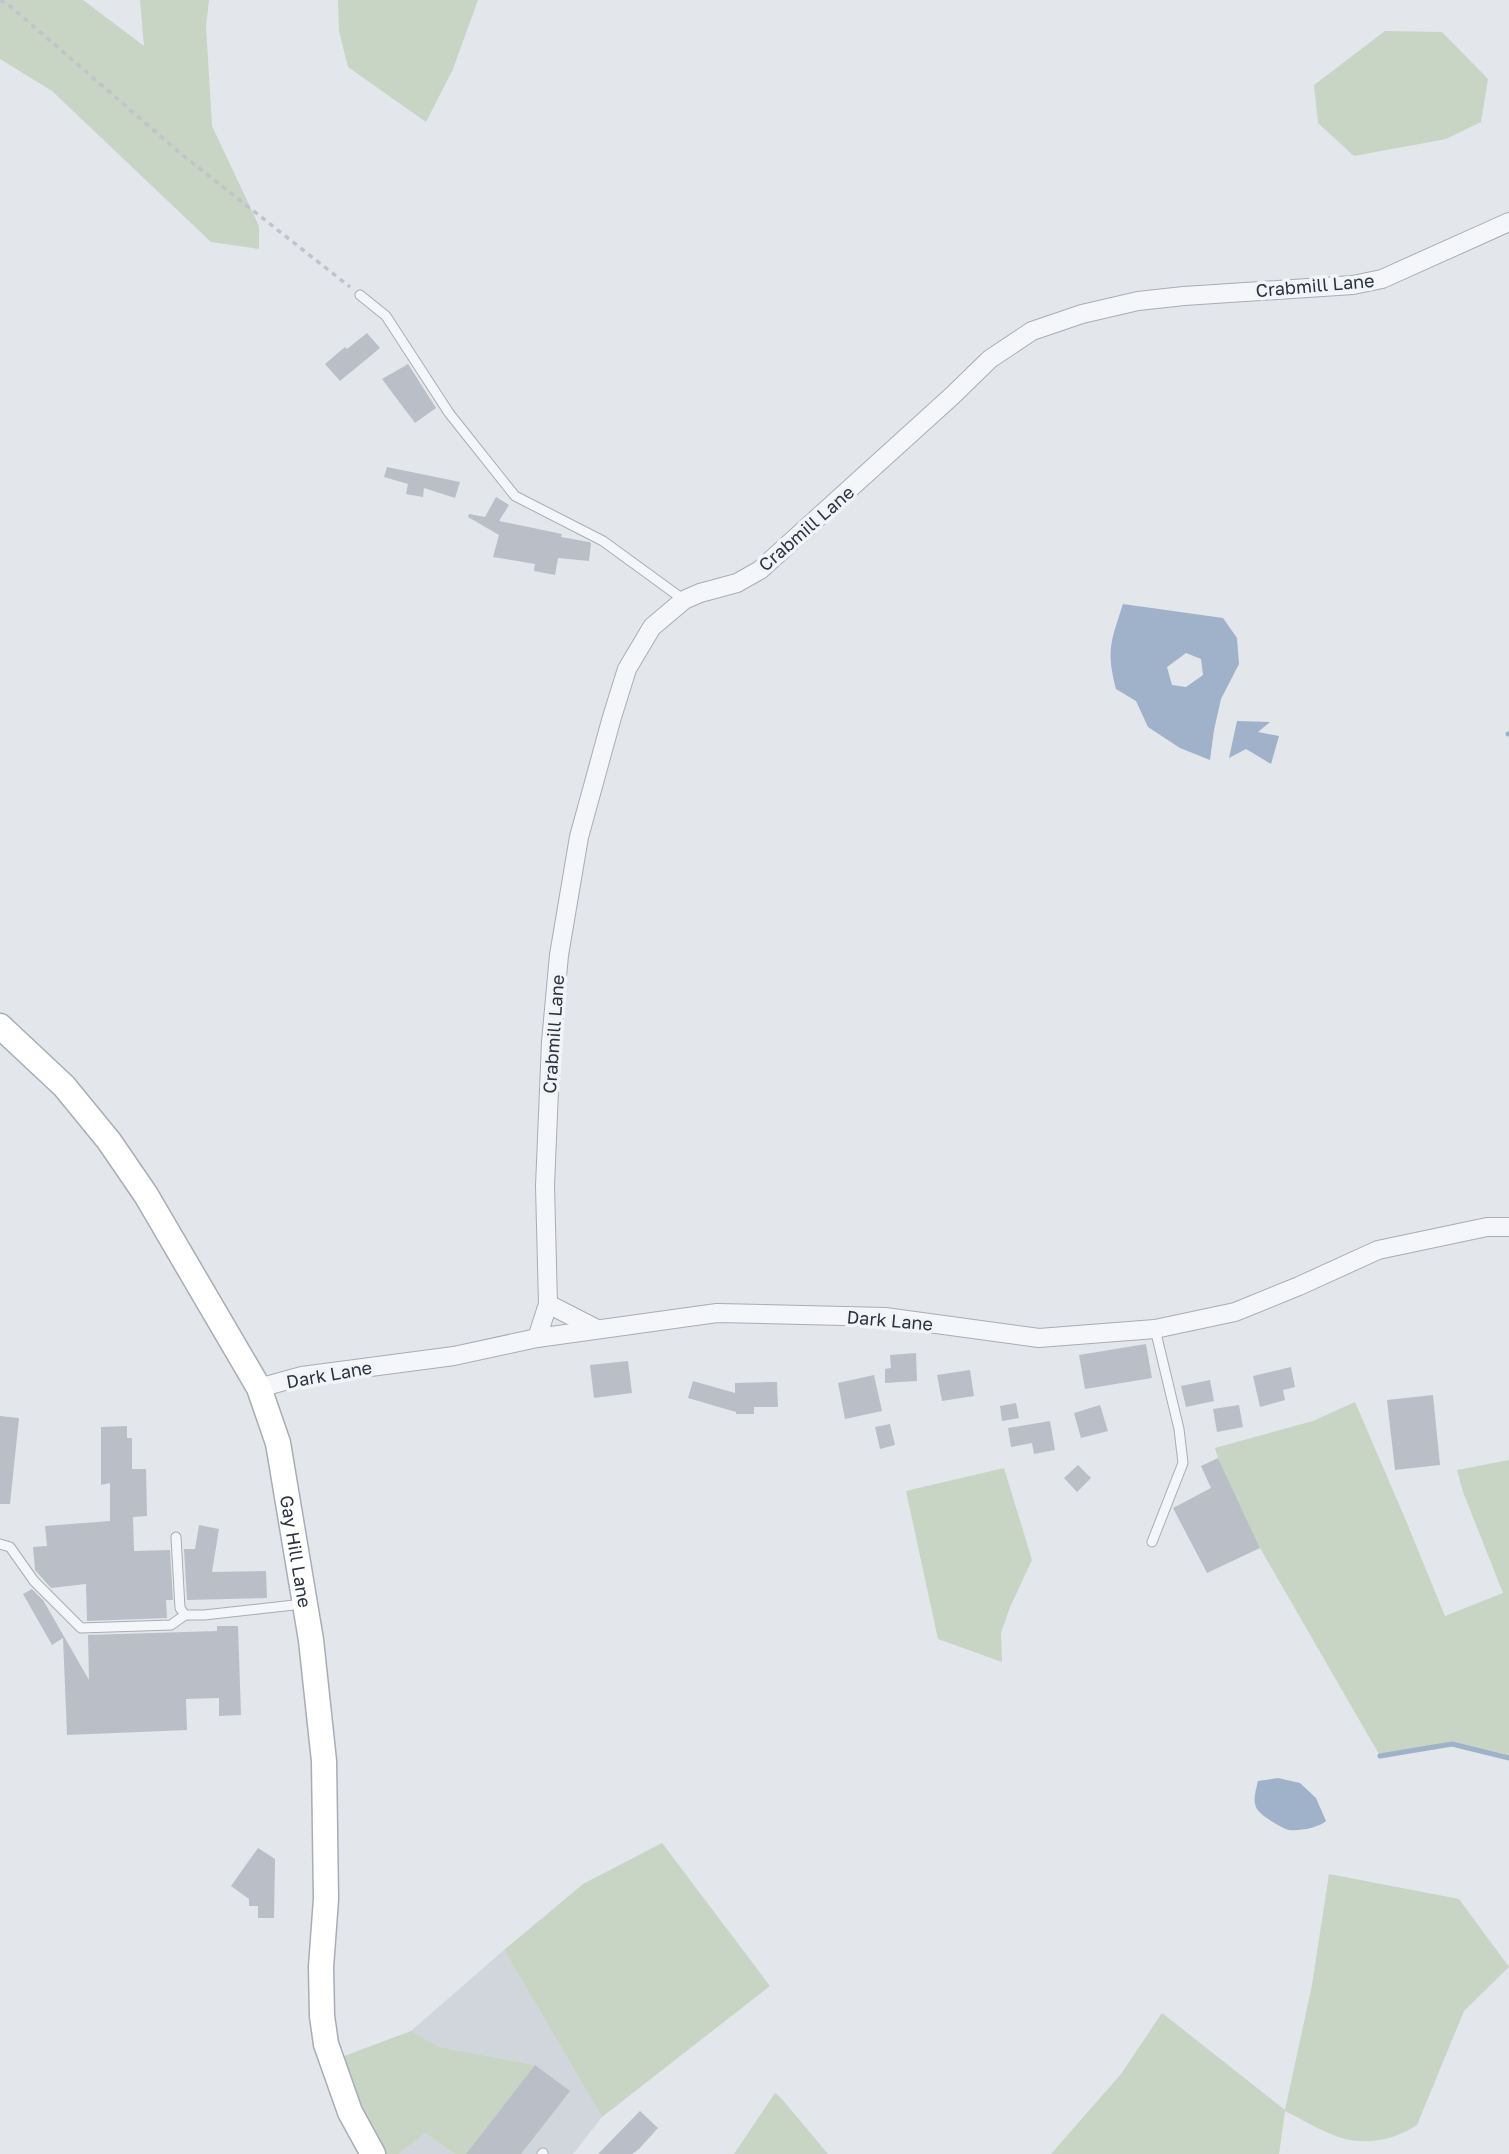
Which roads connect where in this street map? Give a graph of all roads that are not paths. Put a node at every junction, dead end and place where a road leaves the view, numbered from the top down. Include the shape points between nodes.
1 (1509, 222) edge
2 (360, 295) road end
3 (684, 600) junction
4 (0, 1026) edge
5 (1509, 1227) edge
6 (548, 1304) junction
7 (597, 1329) junction
8 (1155, 1329) junction
9 (537, 1338) junction
10 (259, 1388) junction
11 (176, 1536) dead end
12 (1152, 1542) dead end
13 (0, 1544) edge
14 (305, 1604) junction
15 (186, 1615) junction
16 (373, 2154) edge

1 - 3 street, Crabmill Lane via 1382,279 1138,302 1032,331 990,359 760,570 737,583
2 - 3 lane via 386,316 449,413 515,496 603,541
3 - 6 street, Crabmill Lane via 652,627 627,669 579,837 559,955 551,1042 545,1186
4 - 10 street, Gay Hill Lane via 64,1086 109,1141 146,1195
5 - 8 street, Dark Lane via 1487,1227 1378,1250 1235,1312
6 - 7 street
6 - 9 street, Crabmill Lane
7 - 8 street, Dark Lane via 717,1312 886,1317 1039,1338
7 - 9 street, Dark Lane
8 - 12 lane via 1183,1463
9 - 10 street, Dark Lane via 454,1356 302,1376
10 - 14 street, Gay Hill Lane via 278,1443
11 - 15 lane via 180,1608
13 - 15 lane via 10,1547 34,1581 81,1628 172,1625
14 - 15 lane
14 - 16 street, Gay Hill Lane via 326,1799 322,2016 341,2091

